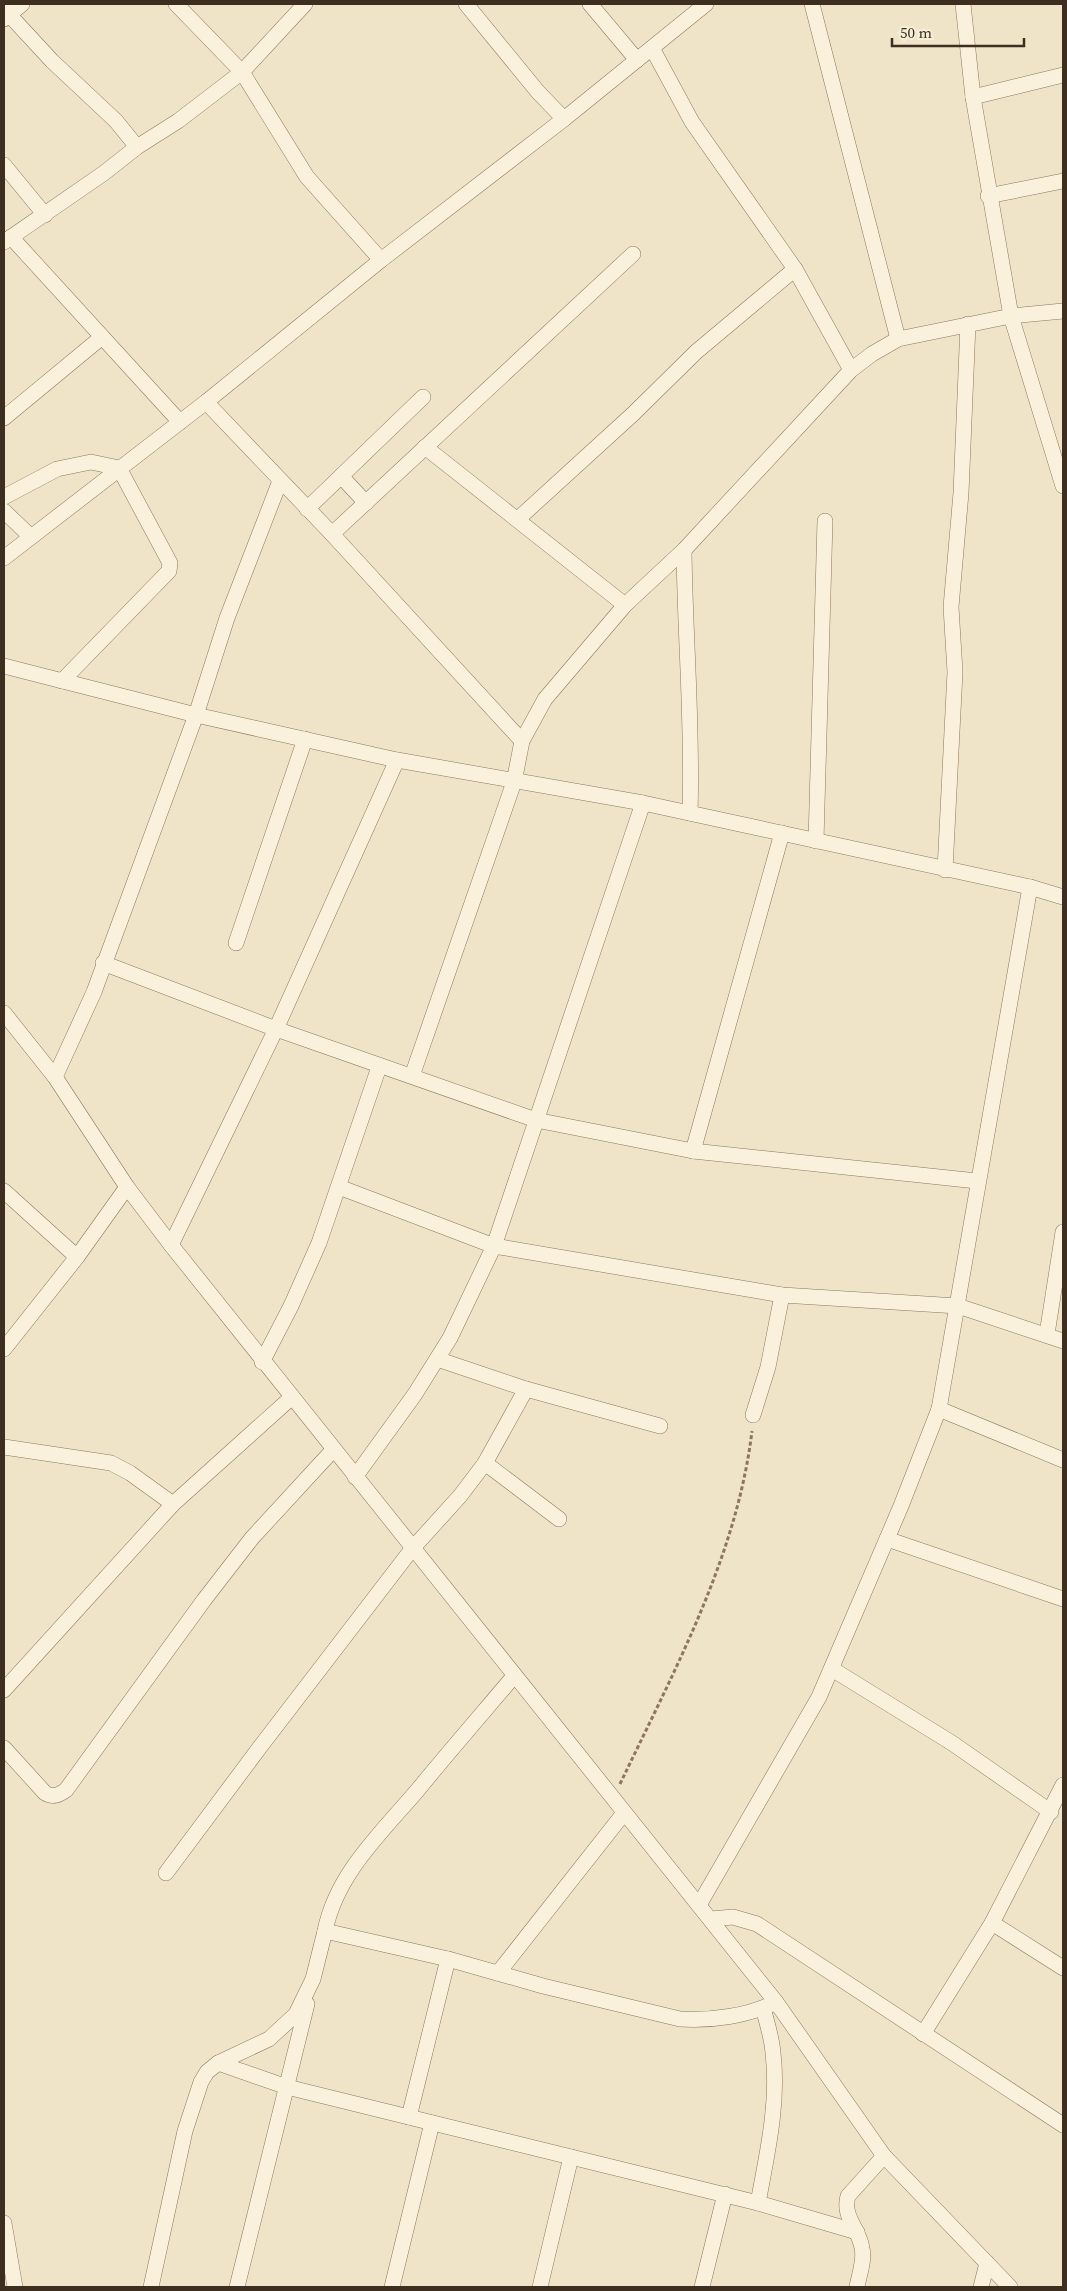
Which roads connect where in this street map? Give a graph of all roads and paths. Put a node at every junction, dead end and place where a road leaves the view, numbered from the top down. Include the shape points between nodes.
1 (22, 4) edge
2 (176, 4) edge
3 (305, 4) edge
4 (466, 4) edge
5 (590, 4) edge
6 (704, 4) edge
7 (812, 4) edge
8 (963, 4) edge
9 (6, 14) edge
10 (652, 48) junction
11 (637, 60) junction
12 (242, 72) junction
13 (1063, 75) edge
14 (972, 97) junction
15 (564, 119) junction
16 (137, 147) junction
17 (4, 165) edge
18 (1063, 181) edge
19 (988, 196) junction
20 (45, 215) junction
21 (7, 239) edge
22 (633, 254) dead end
23 (381, 260) junction
24 (794, 269) junction
25 (1063, 311) edge
26 (1011, 316) junction
27 (968, 324) junction
28 (102, 337) junction
29 (898, 339) junction
30 (851, 370) junction
31 (423, 397) dead end
32 (206, 402) junction
33 (4, 418) edge
34 (180, 422) junction
35 (425, 447) junction
36 (119, 468) junction
37 (341, 476) junction
38 (280, 481) junction
39 (1063, 486) edge
40 (4, 497) edge
41 (366, 503) junction
42 (307, 509) junction
43 (4, 511) edge
44 (519, 518) junction
45 (825, 522) dead end
46 (332, 534) junction
47 (30, 536) junction
48 (684, 550) junction
49 (4, 558) edge
50 (625, 605) junction
51 (4, 666) edge
52 (62, 681) junction
53 (196, 715) junction
54 (305, 739) junction
55 (522, 741) junction
56 (397, 760) junction
57 (514, 782) junction
58 (643, 803) junction
59 (690, 813) junction
60 (782, 834) junction
61 (816, 841) junction
62 (945, 870) junction
63 (1030, 887) junction
64 (1063, 897) edge
65 (236, 943) dead end
66 (103, 963) junction
67 (4, 1013) edge
68 (276, 1029) junction
69 (379, 1067) junction
70 (55, 1076) junction
71 (412, 1076) junction
72 (536, 1120) junction
73 (693, 1151) junction
74 (977, 1181) junction
75 (128, 1187) junction
76 (339, 1187) junction
77 (4, 1191) edge
78 (1063, 1232) edge
79 (171, 1245) junction
80 (494, 1246) junction
81 (77, 1257) junction
82 (782, 1294) junction
83 (958, 1306) junction
84 (1047, 1334) junction
85 (1063, 1340) edge
86 (4, 1348) edge
87 (437, 1360) junction
88 (262, 1362) junction
89 (526, 1389) junction
90 (292, 1397) junction
91 (939, 1409) junction
92 (753, 1415) joint
93 (660, 1426) dead end
94 (4, 1447) edge
95 (333, 1450) junction
96 (1063, 1460) edge
97 (485, 1463) junction
98 (355, 1478) junction
99 (173, 1504) junction
100 (559, 1519) dead end
101 (888, 1539) junction
102 (412, 1549) junction
103 (1063, 1599) edge
104 (832, 1669) junction
105 (514, 1676) junction
106 (4, 1690) edge
107 (4, 1748) edge
108 (1063, 1785) edge
109 (613, 1797) junction
110 (1051, 1812) junction
111 (624, 1813) junction
112 (166, 1873) dead end
113 (699, 1905) junction
114 (711, 1919) junction
115 (992, 1923) junction
116 (325, 1931) junction
117 (448, 1959) junction
118 (1063, 1968) edge
119 (498, 1973) junction
120 (313, 1979) junction
121 (770, 2005) junction
122 (923, 2034) junction
123 (218, 2063) junction
124 (287, 2087) junction
125 (409, 2117) junction
126 (432, 2123) junction
127 (1063, 2126) edge
128 (884, 2156) junction
129 (571, 2157) junction
130 (725, 2194) junction
131 (758, 2203) junction
132 (4, 2223) edge
133 (857, 2232) junction
134 (987, 2263) junction
135 (15, 2287) edge
136 (151, 2287) edge
137 (237, 2287) edge
138 (392, 2287) edge
139 (540, 2287) edge
140 (702, 2287) edge
141 (857, 2287) edge
142 (981, 2287) edge
143 (1010, 2287) edge

1 - 9 street
2 - 12 street
3 - 12 street
4 - 15 street
5 - 11 street
6 - 10 street
7 - 29 street
8 - 14 street
9 - 16 street via 116,122
10 - 11 street
10 - 24 street via 692,122
11 - 15 street
12 - 16 street via 178,121
12 - 23 street via 307,177
13 - 14 street
14 - 19 street
15 - 23 street
16 - 20 street
17 - 20 street
18 - 19 street
19 - 26 street
20 - 21 street
21 - 28 street
22 - 35 street
23 - 32 street
24 - 30 street
24 - 44 street via 696,352 634,414
25 - 26 street
26 - 27 street
26 - 39 street
27 - 29 street
27 - 62 street via 961,493 951,606 955,672
28 - 33 street
28 - 34 street
29 - 30 street
30 - 48 street
31 - 37 street
32 - 34 street
32 - 38 street
34 - 36 street
35 - 41 street
35 - 44 street
36 - 40 street via 91,462 57,469
36 - 47 street
36 - 52 street via 170,563 169,571
37 - 41 street
37 - 42 street
38 - 42 street
38 - 53 street via 227,618
41 - 46 street
42 - 46 street
43 - 47 street
44 - 50 street
45 - 61 street
46 - 55 street
47 - 49 street
48 - 50 street
48 - 59 street
50 - 55 street via 545,699
51 - 52 street
52 - 53 street
53 - 54 street
53 - 66 street
54 - 56 street
54 - 65 street
55 - 57 street
56 - 57 street
56 - 68 street
57 - 58 street
57 - 71 street
58 - 59 street
58 - 72 street
59 - 60 street
60 - 61 street
60 - 73 street
61 - 62 street
62 - 63 street
63 - 64 street
63 - 74 street
66 - 68 street
66 - 70 street via 94,992
67 - 70 street
68 - 69 street
68 - 79 street
69 - 71 street
69 - 76 street
70 - 75 street
71 - 72 street
72 - 73 street
72 - 80 street
73 - 74 street
74 - 83 street
75 - 79 street
75 - 81 street
76 - 80 street
76 - 88 street via 308,1268
77 - 81 street
78 - 84 street
79 - 88 street
80 - 82 street
80 - 87 street
81 - 86 street
82 - 83 street
82 - 92 street via 768,1367
83 - 84 street
83 - 91 street
84 - 85 street
87 - 89 street
87 - 98 street
88 - 90 street
89 - 93 street
89 - 97 street
90 - 95 street
90 - 99 street
91 - 96 street
91 - 101 street
92 - 109 path via 736,1511 696,1623
94 - 99 street via 112,1462
95 - 98 street
95 - 107 street via 246,1546 66,1790 59,1795 45,1793
97 - 100 street
97 - 102 street via 455,1503
98 - 102 street
99 - 106 street
101 - 103 street
101 - 104 street
102 - 105 street
102 - 112 street
104 - 110 street via 952,1743
104 - 113 street via 796,1741
105 - 109 street
105 - 116 street via 357,1862 335,1897
108 - 110 street
109 - 111 street
110 - 115 street
111 - 113 street
111 - 119 street
113 - 114 street
114 - 121 street
114 - 122 street via 733,1918 758,1924
115 - 118 street
115 - 122 street
116 - 117 street
116 - 120 street
117 - 119 street
117 - 125 street
119 - 121 street via 680,2019 711,2018
120 - 123 street via 296,2014 282,2029 270,2039
120 - 124 street
121 - 128 street
121 - 131 street via 774,2090
122 - 127 street
123 - 124 street
123 - 136 street via 200,2082 185,2131
124 - 125 street
124 - 137 street
125 - 126 street
126 - 129 street
126 - 138 street
128 - 133 street via 848,2196 846,2210
128 - 134 street
129 - 130 street
129 - 139 street
130 - 131 street
130 - 140 street
131 - 133 street
132 - 135 street
133 - 141 street via 863,2251
134 - 142 street
134 - 143 street

